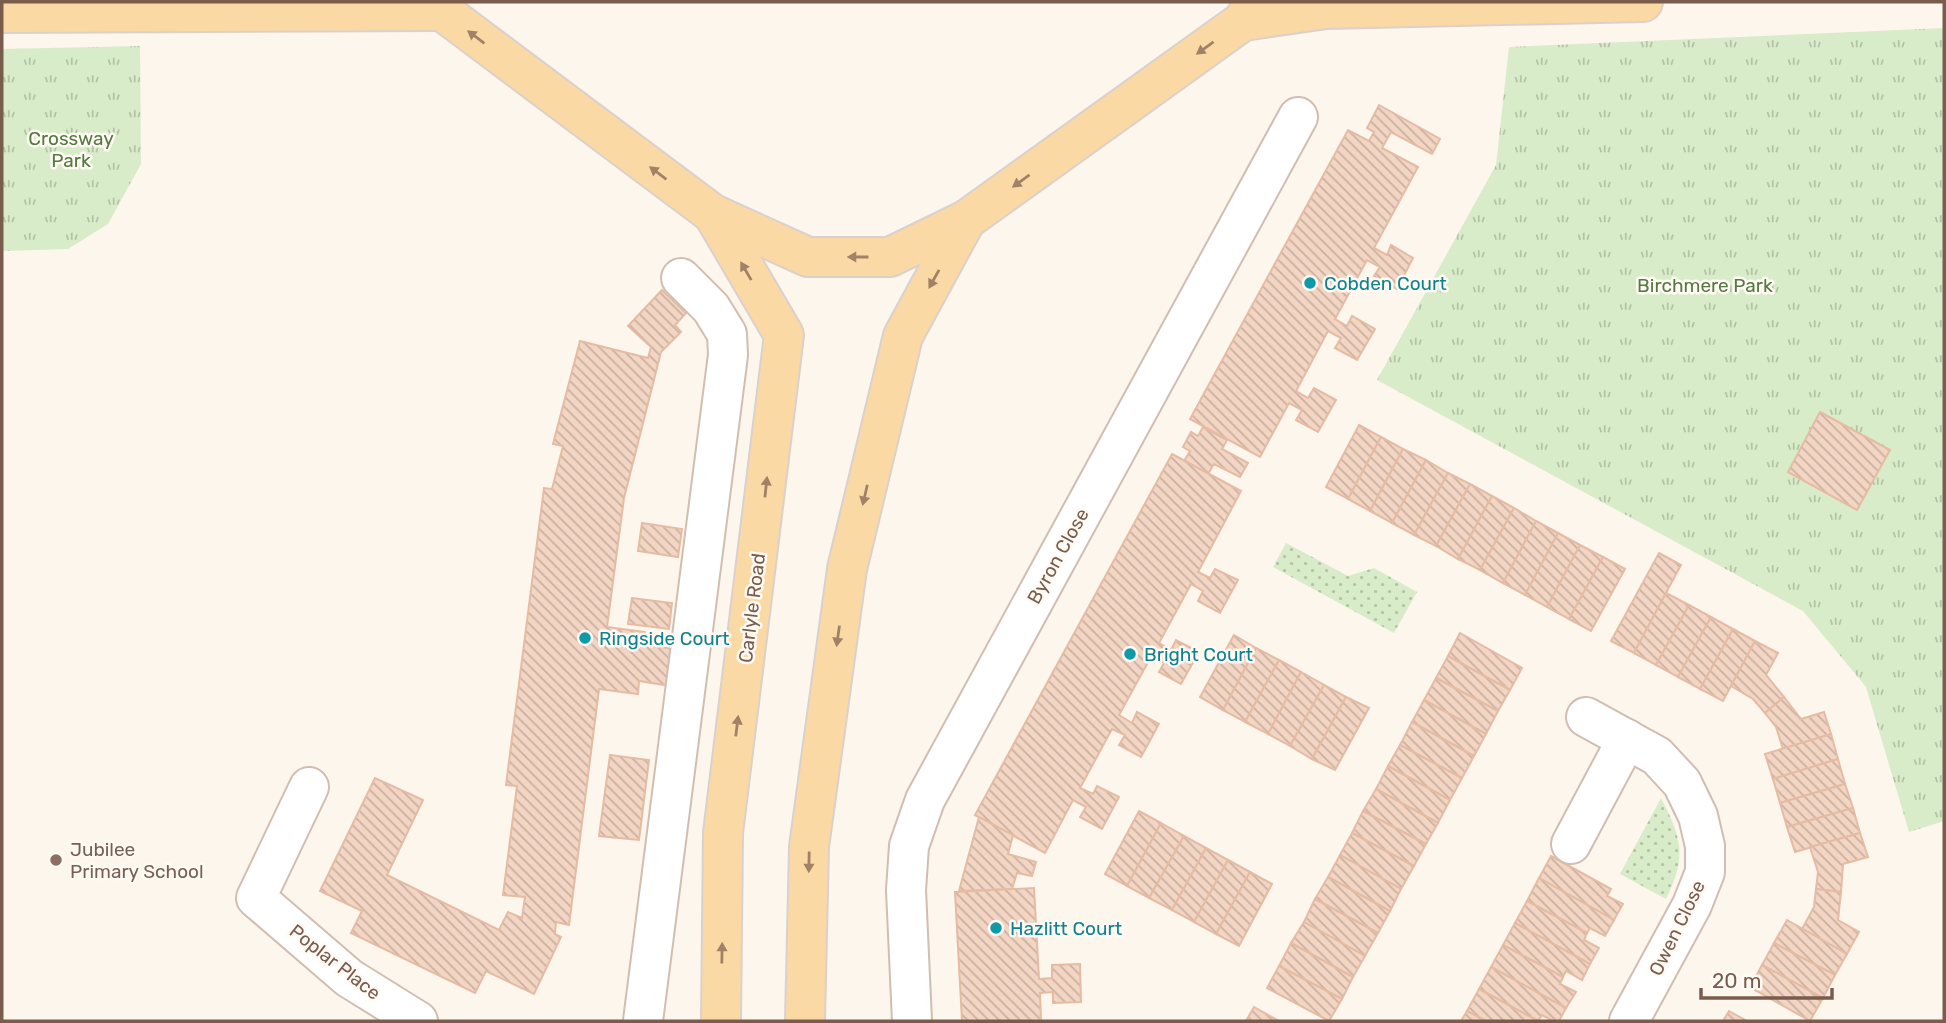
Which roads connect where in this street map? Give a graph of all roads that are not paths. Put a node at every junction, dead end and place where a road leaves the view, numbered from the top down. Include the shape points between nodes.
1 (1643, 2) edge
2 (439, 6) edge
3 (1248, 11) edge
4 (2, 13) edge
5 (1298, 117) dead end
6 (713, 214) junction
7 (967, 219) junction
8 (681, 278) dead end
9 (1586, 718) dead end
10 (1627, 739) junction
11 (309, 787) dead end
12 (1571, 844) dead end
13 (418, 1021) edge
14 (643, 1021) edge
15 (721, 1021) edge
16 (805, 1021) edge
17 (912, 1021) edge
18 (1629, 1021) edge

1 - 3 main road
2 - 4 main road
6 -> 2 main road
3 -> 7 main road
5 - 17 street, Byron Close via 925,800 909,846 906,890
7 -> 6 main road via 890,257 808,257
15 -> 6 main road, Carlyle Road via 723,833 784,335
7 -> 16 main road via 903,336 847,569 809,847
8 - 14 street via 717,317 727,334 728,355
9 - 10 street, Owen Close
10 - 12 street
10 - 18 street, Owen Close via 1657,756 1682,783 1698,816 1705,846 1704,872 1692,905
11 - 13 street, Poplar Place via 256,898 349,978

